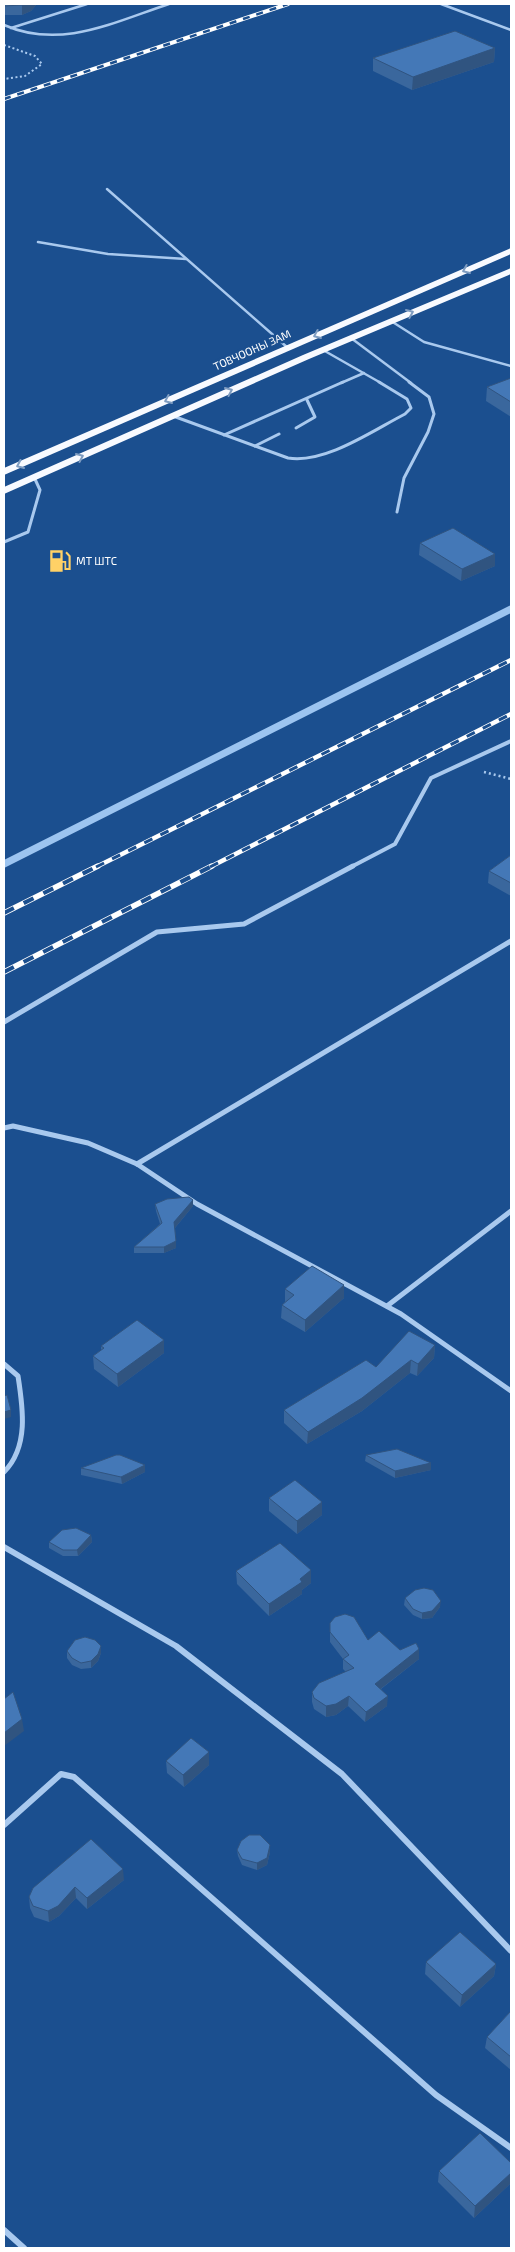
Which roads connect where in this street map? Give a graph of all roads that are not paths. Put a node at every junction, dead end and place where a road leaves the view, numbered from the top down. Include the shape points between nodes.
1 (87, 4) edge
2 (169, 4) edge
3 (441, 4) edge
4 (4, 25) edge
5 (11, 28) junction
6 (511, 30) edge
7 (107, 189) dead end
8 (38, 242) dead end
9 (511, 251) edge
10 (186, 258) junction
11 (511, 271) edge
12 (391, 321) junction
13 (351, 338) junction
14 (288, 348) junction
15 (323, 350) junction
16 (511, 366) edge
17 (364, 373) junction
18 (307, 400) junction
19 (174, 416) junction
20 (296, 428) dead end
21 (279, 434) dead end
22 (224, 435) junction
23 (255, 446) junction
24 (4, 472) edge
25 (34, 478) junction
26 (4, 491) edge
27 (397, 512) dead end
28 (4, 542) edge
29 (511, 740) edge
30 (511, 941) edge
31 (4, 1022) edge
32 (4, 1128) edge
33 (138, 1164) junction
34 (511, 1211) edge
35 (387, 1306) junction
36 (4, 1364) edge
37 (511, 1391) edge
38 (4, 1472) edge
39 (4, 1547) edge
40 (4, 1825) edge
41 (511, 1951) edge
42 (511, 2148) edge
43 (4, 2230) edge
44 (24, 2248) edge

1 - 5 lane
2 - 5 lane via 64,34 42,36
3 - 6 lane
4 - 5 lane
7 - 10 lane
8 - 10 lane via 108,254
9 -> 14 highway, ТОВЧООНЫ ЗАМ
10 - 14 lane
12 -> 11 highway
12 - 13 highway
12 - 16 lane via 424,342
13 - 15 highway
13 - 27 lane via 428,397 434,414 404,478
14 -> 24 highway, ТОВЧООНЫ ЗАМ
15 - 17 lane
19 -> 15 highway
17 - 18 lane
17 - 23 lane via 407,399 411,408 405,414 313,459 288,458
18 - 20 lane via 315,417
18 - 22 lane
19 - 22 lane
25 -> 19 highway
21 - 23 lane
22 - 23 lane
25 - 26 highway
25 - 28 lane via 40,490 28,532
29 - 31 street via 431,778 395,844 244,924 157,932
30 - 33 street
32 - 33 street via 14,1126 88,1143
33 - 35 street via 197,1204
34 - 35 street
35 - 37 street
36 - 38 street via 18,1376 24,1418 14,1462
39 - 41 street via 176,1646 342,1774
40 - 42 street via 62,1774 74,1777 436,2095
43 - 44 street

